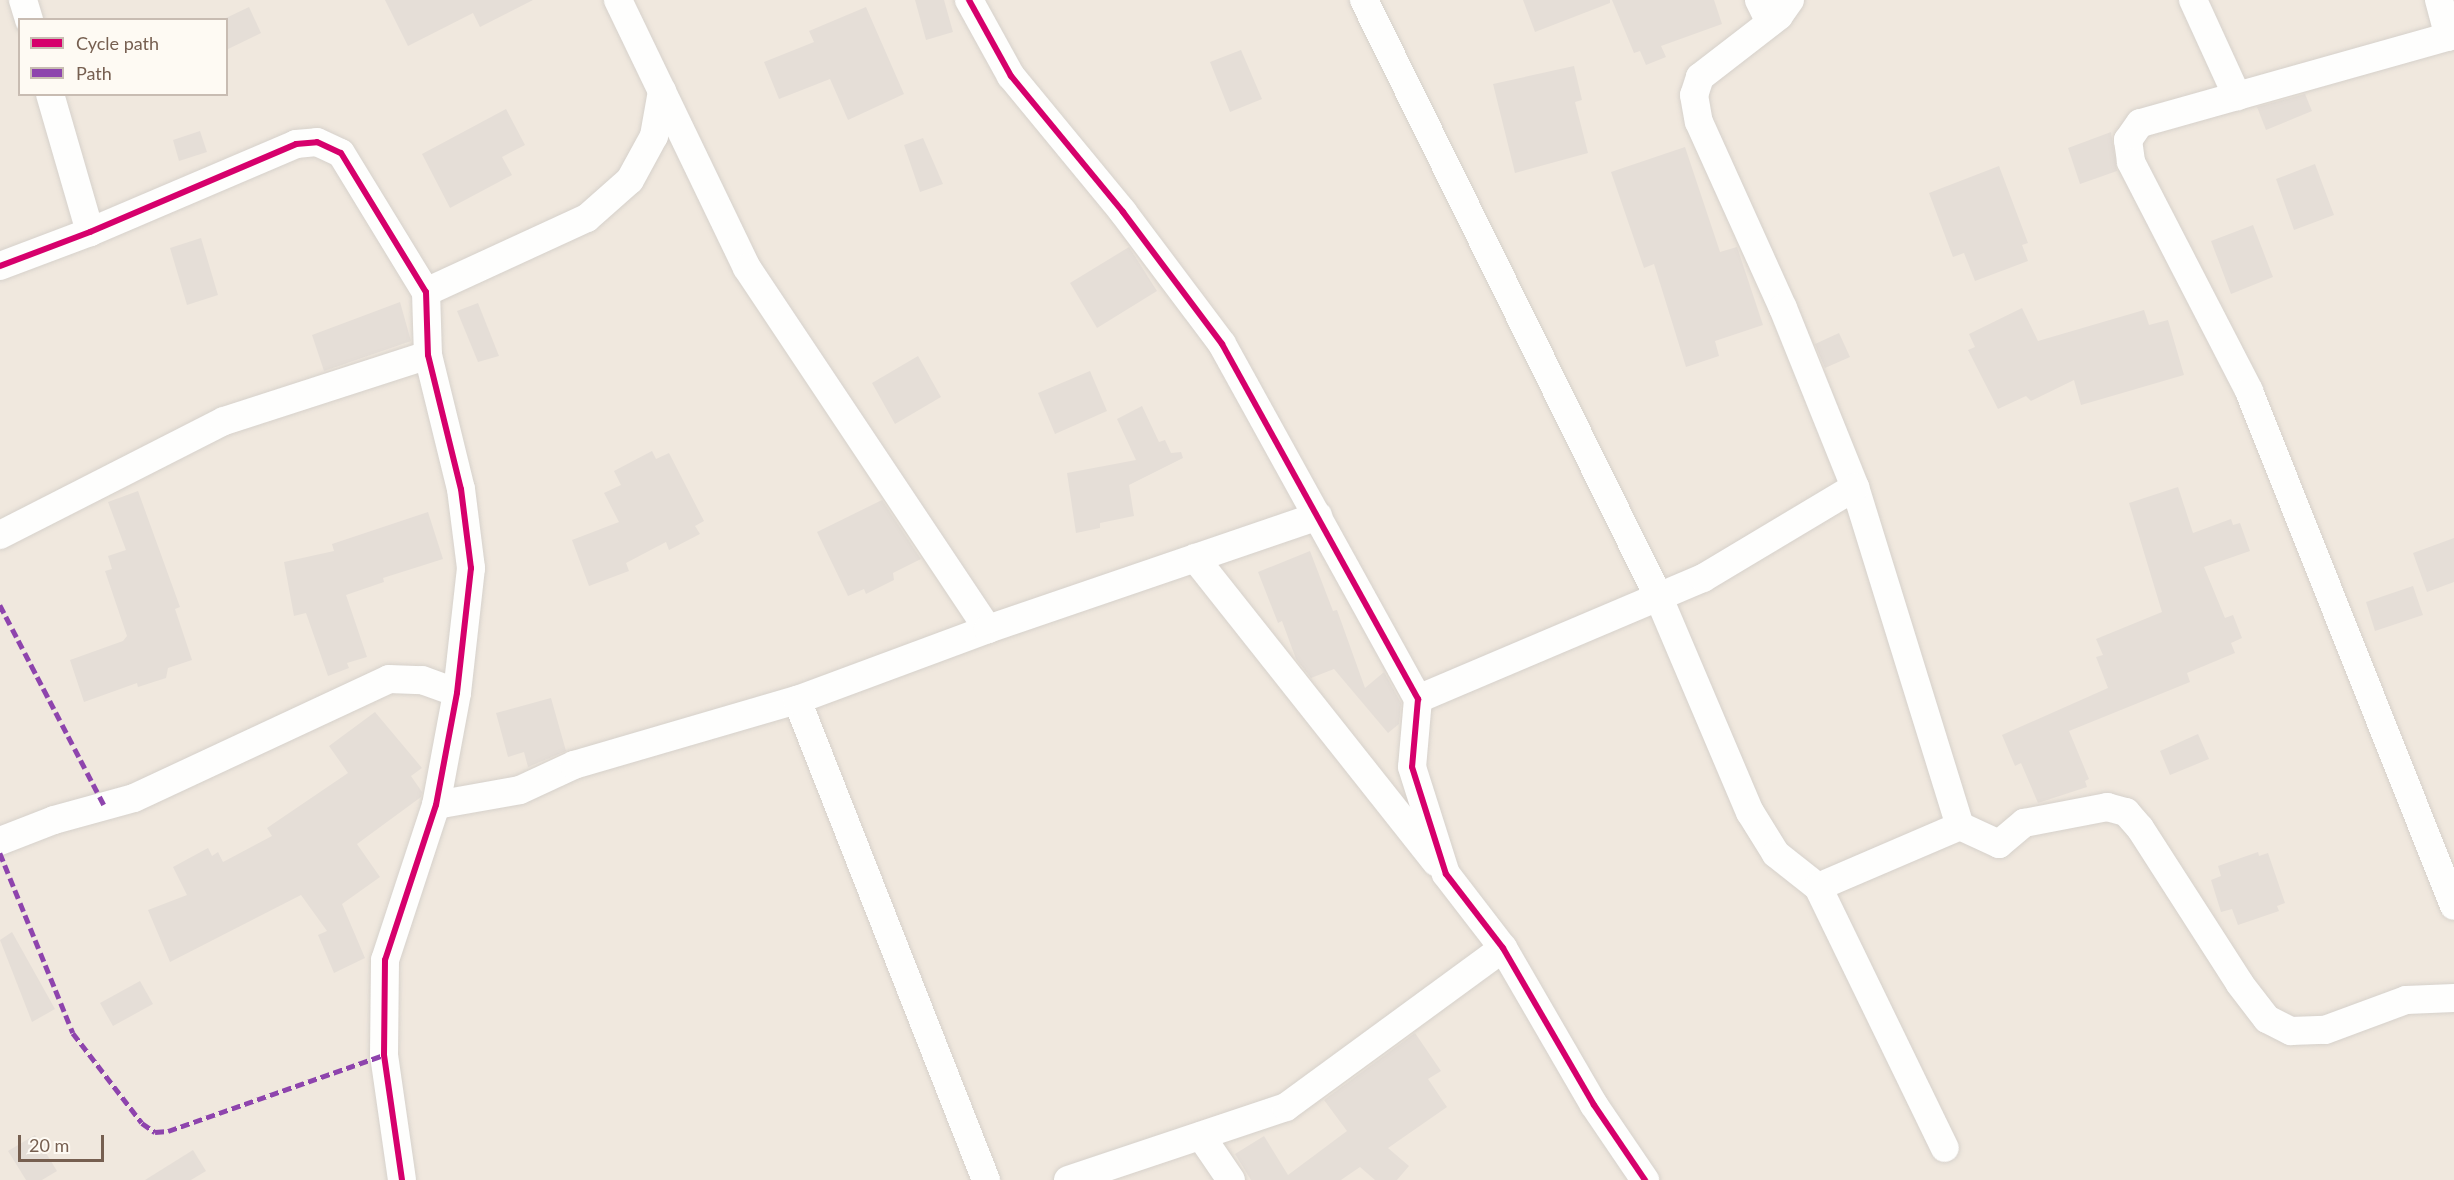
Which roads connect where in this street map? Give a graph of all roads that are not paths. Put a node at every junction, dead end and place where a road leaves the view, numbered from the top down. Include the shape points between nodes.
1 (23, 0) edge
2 (618, 0) edge
3 (969, 0) edge
4 (1364, 0) edge
5 (1790, 0) edge
6 (2193, 0) edge
7 (2439, 0) edge
8 (1765, 11) edge
9 (28, 18) edge
10 (2451, 36) edge
11 (662, 91) junction
12 (52, 96) edge
13 (2237, 96) junction
14 (90, 232) junction
15 (0, 266) edge
16 (426, 292) junction
17 (428, 355) junction
18 (1854, 487) junction
19 (1318, 516) junction
20 (0, 535) edge
21 (1195, 558) junction
22 (1659, 598) junction
23 (988, 629) junction
24 (457, 693) junction
25 (1418, 699) junction
26 (796, 700) junction
27 (436, 805) junction
28 (1960, 826) junction
29 (0, 842) edge
30 (1446, 874) junction
31 (1818, 887) junction
32 (2454, 906) edge
33 (1503, 948) junction
34 (2454, 998) edge
35 (1201, 1136) junction
36 (1946, 1148) dead end
37 (402, 1180) edge
38 (986, 1180) edge
39 (1068, 1180) edge
40 (1230, 1180) edge
41 (1645, 1180) edge

1 - 9 street
2 - 11 street
3 - 19 street via 1011,76 1123,212 1222,344
4 - 22 street
5 - 8 street
6 - 13 street
7 - 10 street
8 - 18 street via 1700,77 1695,95 1700,122 1783,308
10 - 13 street
11 - 16 street via 654,136 630,180 587,218
11 - 23 street via 747,268
12 - 14 street
13 - 32 street via 2140,123 2128,140 2131,162 2249,391
14 - 15 street
14 - 16 street via 296,144 318,142 341,153
16 - 17 street
17 - 20 street via 224,421
17 - 24 street via 461,489 471,568
18 - 22 street via 1703,578
18 - 28 street
19 - 21 street
19 - 25 street
21 - 23 street
21 - 30 street
22 - 25 street
22 - 31 street via 1750,812 1776,855
23 - 26 street
24 - 27 street
24 - 29 street via 422,680 389,680 134,798 54,820
25 - 30 street via 1412,767
26 - 27 street via 574,765 520,790
26 - 38 street
27 - 37 street via 384,960 384,1055
28 - 31 street
28 - 34 street via 1999,844 2024,823 2108,807 2126,812 2240,984 2267,1019 2291,1031 2325,1030 2406,1000
30 - 33 street
31 - 36 street
33 - 35 street via 1286,1107
33 - 41 street via 1594,1106
35 - 39 street
35 - 40 street

